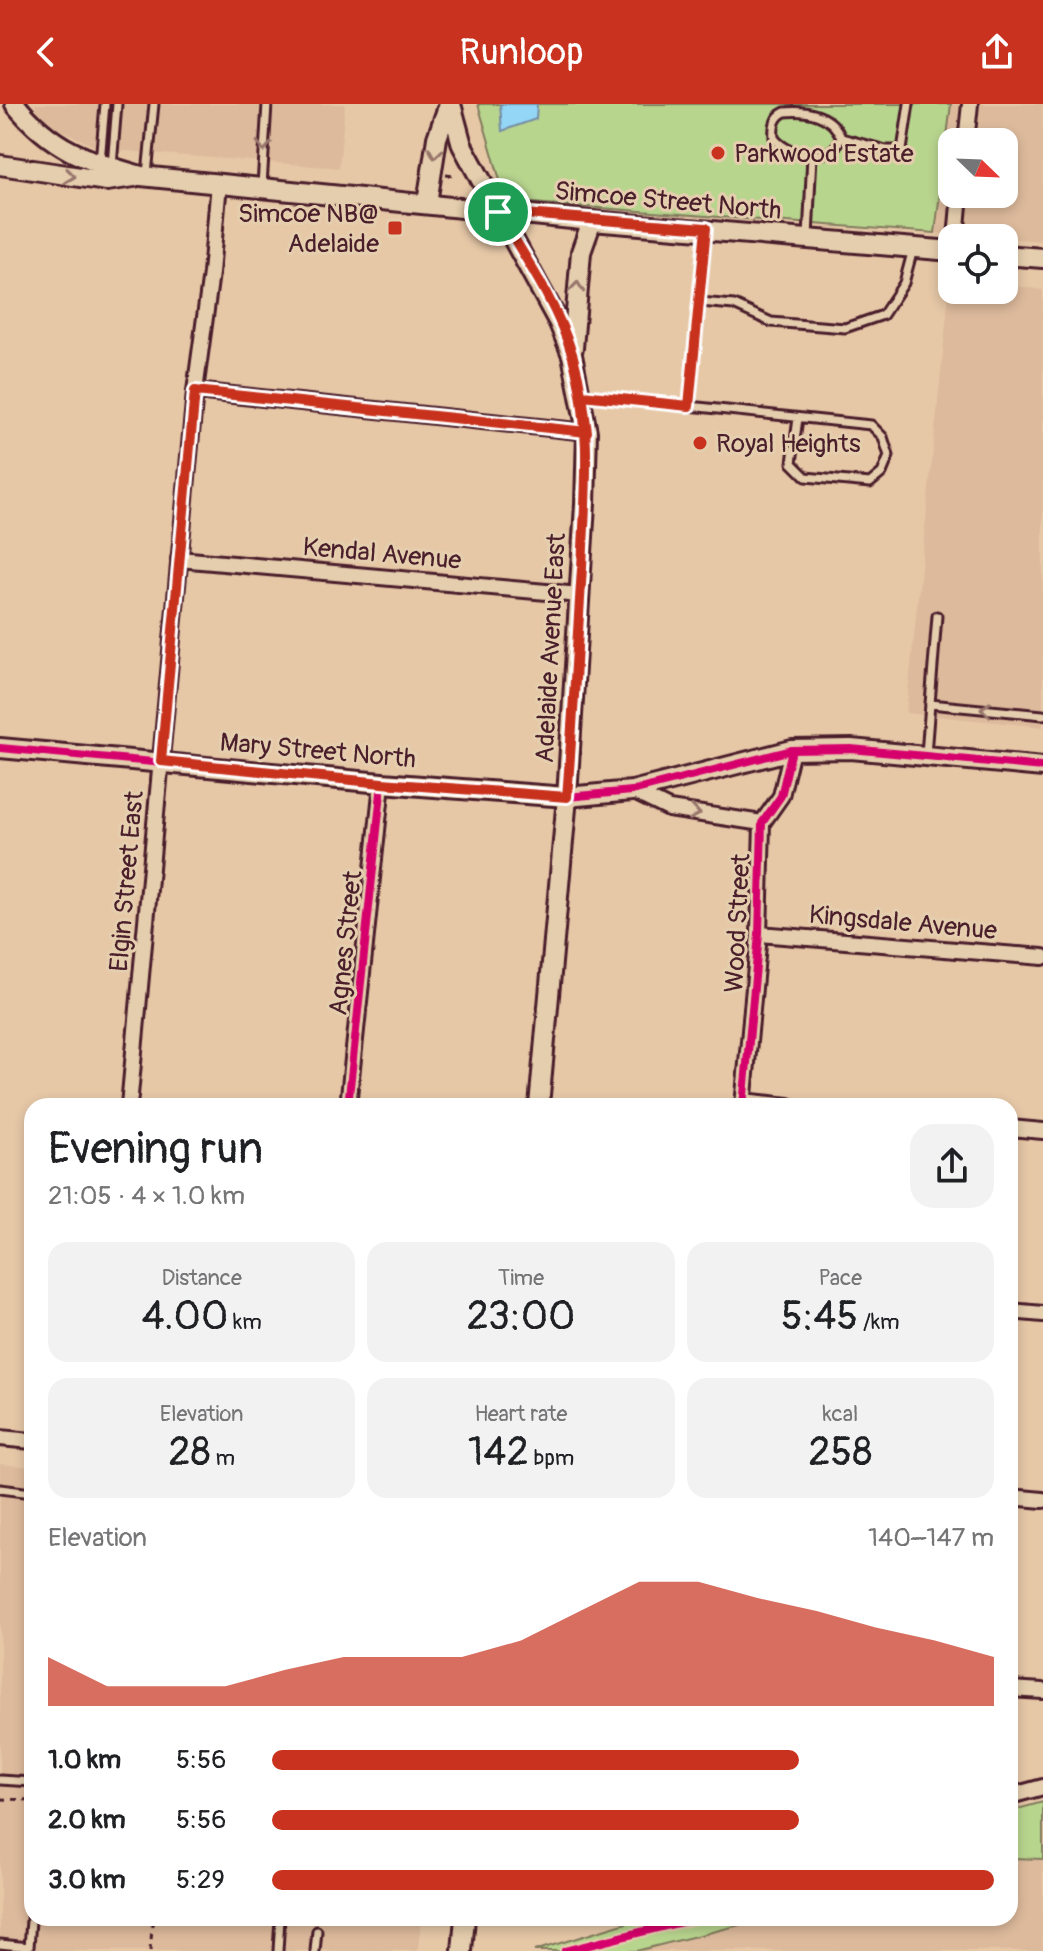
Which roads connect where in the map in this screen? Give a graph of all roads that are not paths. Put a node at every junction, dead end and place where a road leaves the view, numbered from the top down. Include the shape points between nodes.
1 (15, 104) edge
2 (105, 104) edge
3 (117, 104) edge
4 (154, 104) edge
5 (267, 104) edge
6 (450, 104) edge
7 (909, 104) edge
8 (970, 104) edge
9 (967, 128) edge
10 (841, 138) junction
11 (812, 155) junction
12 (0, 165) edge
13 (105, 166) junction
14 (144, 176) junction
15 (219, 183) junction
16 (262, 187) junction
17 (427, 203) junction
18 (498, 212) junction
19 (592, 221) junction
20 (706, 228) junction
21 (808, 238) junction
22 (913, 248) junction
23 (938, 250) edge
24 (1018, 256) edge
25 (1043, 258) edge
26 (700, 302) junction
27 (572, 355) junction
28 (195, 391) junction
29 (582, 395) junction
30 (689, 406) junction
31 (798, 418) junction
32 (587, 432) junction
33 (179, 559) junction
34 (580, 595) junction
35 (937, 616) dead end
36 (930, 704) junction
37 (1043, 715) edge
38 (0, 748) edge
39 (792, 750) junction
40 (926, 756) junction
41 (161, 761) junction
42 (1043, 767) edge
43 (382, 783) junction
44 (632, 791) junction
45 (567, 797) junction
46 (762, 823) junction
47 (759, 934) junction
48 (1043, 957) edge
49 (130, 1098) edge
50 (349, 1098) edge
51 (540, 1098) edge
52 (744, 1098) edge
53 (1018, 1129) edge
54 (1043, 1131) edge
55 (1018, 1312) edge
56 (1043, 1314) edge
57 (0, 1438) edge
58 (24, 1440) edge
59 (0, 1489) edge
60 (24, 1492) edge
61 (1018, 1498) edge
62 (1043, 1500) edge
63 (1018, 1689) edge
64 (1043, 1691) edge
65 (0, 1780) edge
66 (24, 1782) edge
67 (1043, 1787) edge
68 (1018, 1794) edge
69 (31, 1926) edge
70 (280, 1926) edge
71 (464, 1926) edge
72 (317, 1931) dead end
73 (0, 1944) edge
74 (19, 1948) edge
75 (278, 1951) edge
76 (315, 1951) edge
77 (462, 1951) edge

1 - 13 main road, Simcoe Street North via 34,127 70,153
2 - 13 lane
3 - 13 lane
4 - 14 lane
5 -> 16 lane
6 -> 17 main road via 437,138
6 - 18 main road, Adelaide Avenue East via 462,145
7 - 10 lane via 902,150
8 - 9 street
10 - 11 lane via 834,149
10 - 11 lane via 833,123 813,114 781,114 773,127 774,138 787,149
11 - 21 lane
12 -> 14 main road, Simcoe Street North via 107,181
13 - 14 main road, Simcoe Street North
14 - 15 main road, Simcoe Street North
15 - 16 main road, Simcoe Street North
15 - 28 street, Elgin Street East
16 - 17 main road, Simcoe Street North
17 - 18 main road, Simcoe Street North
18 - 19 main road, Simcoe Street North
18 - 27 main road, Adelaide Avenue East
19 - 20 main road, Simcoe Street North
27 -> 19 main road via 581,252
20 - 21 main road, Simcoe Street North
20 - 26 lane
21 - 22 main road, Simcoe Street North
22 - 23 main road, Simcoe Street North
22 - 26 lane via 904,283 883,315 845,328 771,322 734,305
24 - 25 main road
26 - 30 lane
27 - 29 main road, Adelaide Avenue East
28 - 32 street
28 - 33 street, Elgin Street East
29 - 30 lane
29 - 32 main road, Adelaide Avenue East
30 - 31 lane
31 - 31 lane via 871,425 883,437 889,456 882,473 870,483 806,477 792,463
32 - 34 main road, Adelaide Avenue East
33 - 34 street, Kendal Avenue
33 - 41 street, Elgin Street East
34 - 45 main road, Adelaide Avenue East
35 - 36 lane
37 -> 36 lane
36 - 40 lane
38 - 41 main road, Mary Street North
39 - 40 main road, Mary Street North
39 - 44 main road, Mary Street North
39 - 46 street, Wood Street via 781,796
40 - 42 main road, Mary Street North
41 - 43 main road, Mary Street North
41 - 49 street, Elgin Street East
43 - 45 main road, Mary Street North
43 - 50 street, Agnes Street
44 - 45 main road, Mary Street North
44 -> 46 street via 669,809
45 - 51 main road, Adelaide Avenue East
46 - 47 street, Wood Street
47 - 48 street, Kingsdale Avenue
47 - 52 street, Wood Street
53 - 54 street
55 - 56 street
57 - 58 street
59 - 60 lane
61 - 62 street
63 - 64 street
65 - 66 lane
67 - 68 street
69 - 74 lane via 29,1947
70 - 75 lane
71 - 77 main road
72 - 76 lane
73 - 74 lane

